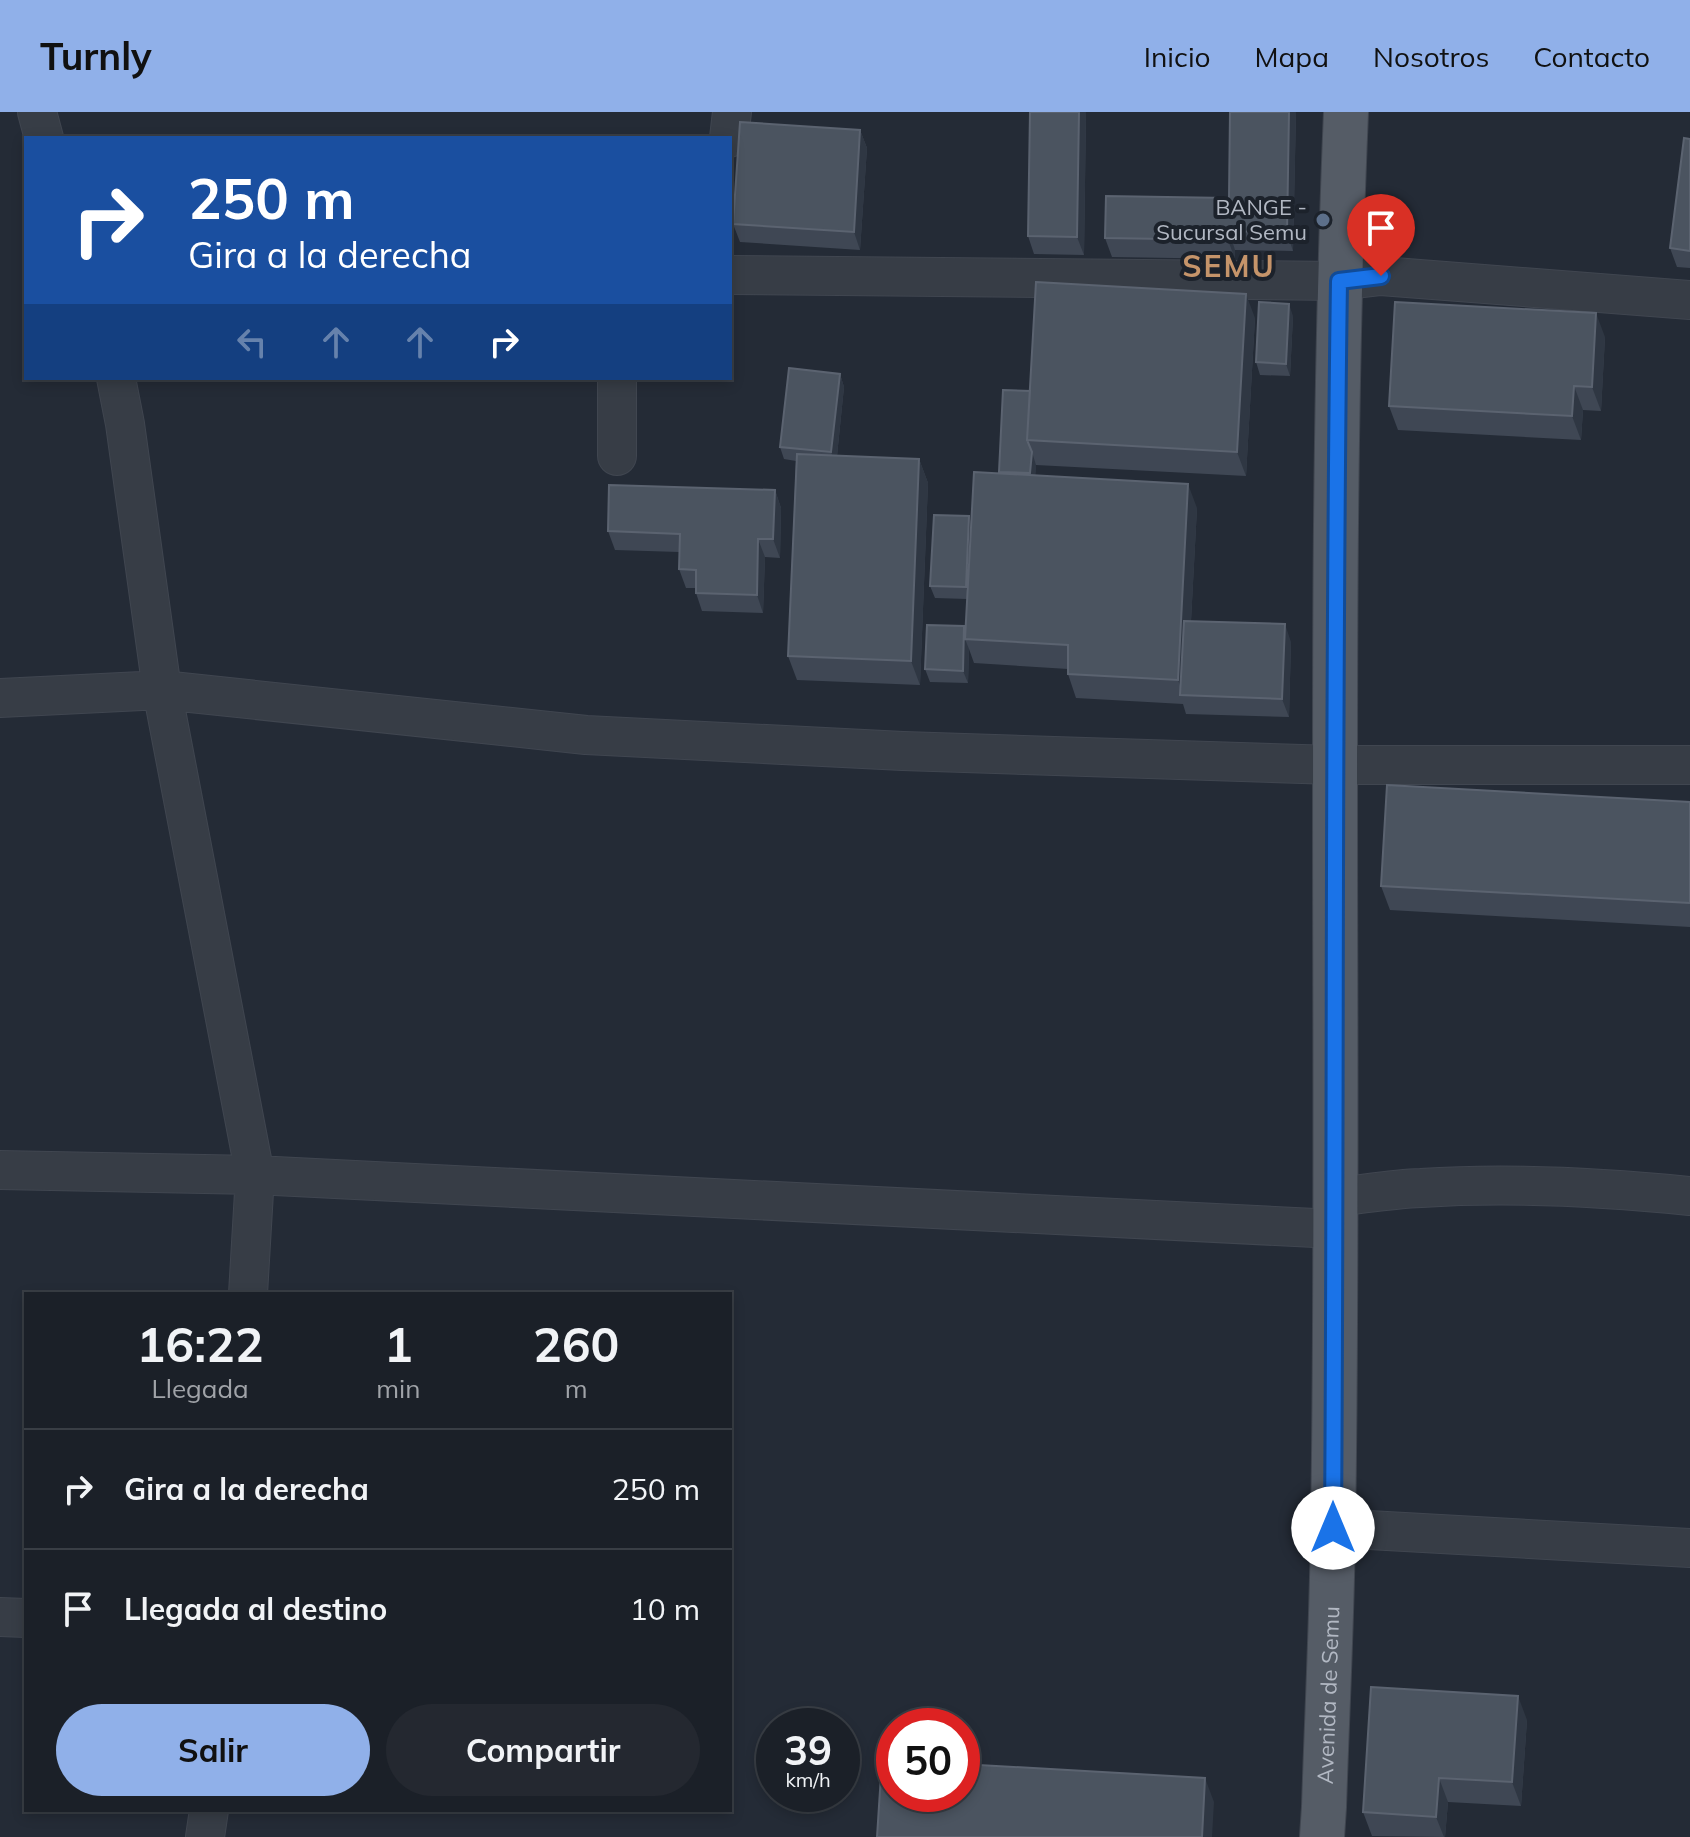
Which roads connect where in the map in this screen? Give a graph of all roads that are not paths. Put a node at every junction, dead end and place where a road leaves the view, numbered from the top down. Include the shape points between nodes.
1 (37, 112) edge
2 (732, 112) edge
3 (1346, 112) edge
4 (43, 136) edge
5 (729, 136) edge
6 (732, 275) edge
7 (1339, 281) junction
8 (1690, 300) edge
9 (116, 380) edge
10 (617, 380) edge
11 (617, 456) dead end
12 (162, 690) junction
13 (0, 698) edge
14 (1334, 765) junction
15 (1690, 765) edge
16 (0, 1170) edge
17 (255, 1175) junction
18 (1690, 1196) edge
19 (1335, 1213) junction
20 (248, 1292) edge
21 (1333, 1528) junction
22 (1690, 1548) edge
23 (0, 1617) edge
24 (24, 1618) edge
25 (209, 1812) edge
26 (205, 1837) edge
27 (1322, 1837) edge

1 - 4 street
2 - 5 street
3 - 7 main road, Avenida de Semu
6 - 7 street
7 - 8 street via 1381,276
7 - 14 main road, Avenida de Semu
9 - 12 street
10 - 11 street
12 - 13 street
12 - 14 street via 586,735
12 - 17 street
14 - 15 street
14 - 19 main road, Avenida de Semu
16 - 17 street
17 - 19 street
17 - 20 street
18 - 19 street via 1552,1187 1420,1188
19 - 21 main road, Avenida de Semu
21 - 22 street
21 - 27 main road, Avenida de Semu
23 - 24 street
25 - 26 street

